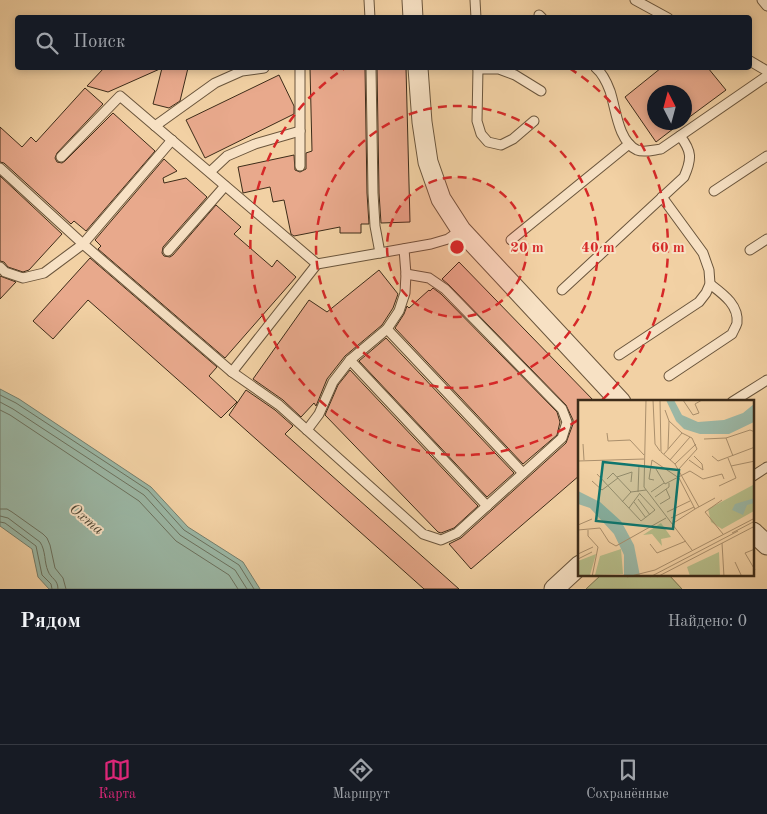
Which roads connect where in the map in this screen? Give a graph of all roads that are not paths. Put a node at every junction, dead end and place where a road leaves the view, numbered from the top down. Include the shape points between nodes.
1 (369, 0) edge
2 (412, 0) edge
3 (475, 0) edge
4 (635, 0) edge
5 (763, 0) edge
6 (767, 6) edge
7 (370, 15) edge
8 (414, 15) edge
9 (476, 15) edge
10 (662, 15) edge
11 (752, 63) edge
12 (249, 70) edge
13 (300, 70) edge
14 (371, 70) edge
15 (418, 70) edge
16 (478, 70) edge
17 (502, 70) edge
18 (598, 70) edge
19 (767, 71) edge
20 (767, 76) edge
21 (541, 91) dead end
22 (534, 121) dead end
23 (155, 126) junction
24 (300, 131) junction
25 (680, 136) junction
26 (172, 140) junction
27 (628, 144) junction
28 (767, 156) edge
29 (61, 157) dead end
30 (300, 166) dead end
31 (0, 168) edge
32 (210, 172) junction
33 (225, 186) junction
34 (714, 191) dead end
35 (662, 197) junction
36 (461, 230) junction
37 (767, 239) edge
38 (511, 240) dead end
39 (83, 244) junction
40 (404, 249) junction
41 (750, 250) dead end
42 (168, 251) dead end
43 (380, 253) junction
44 (317, 264) junction
45 (0, 267) edge
46 (406, 274) junction
47 (710, 284) junction
48 (562, 290) dead end
49 (387, 328) junction
50 (619, 355) dead end
51 (350, 360) junction
52 (232, 372) junction
53 (670, 376) dead end
54 (767, 380) edge
55 (619, 400) edge
56 (735, 400) edge
57 (307, 430) junction
58 (767, 467) edge
59 (523, 473) junction
60 (754, 475) edge
61 (487, 506) junction
62 (578, 567) edge
63 (554, 589) edge

1 - 7 lane
2 - 8 street
3 - 9 lane
4 - 10 lane
5 - 6 lane
11 - 19 lane
12 - 23 lane via 215,83
13 - 24 lane
14 - 43 lane via 373,193
15 - 36 street via 428,162 441,198
16 - 22 lane via 478,120 481,134 488,142 501,145
17 - 21 lane
18 - 27 lane via 610,89
20 - 25 lane
23 - 26 lane
23 - 29 lane via 120,96
24 - 30 lane
24 - 32 lane via 227,156
25 - 27 lane via 660,150 638,151
25 - 35 lane via 688,145 689,167
26 - 32 lane
26 - 39 lane
27 - 38 lane
28 - 34 lane
31 - 39 lane
32 - 33 lane
33 - 42 lane
33 - 44 lane
35 - 47 lane via 703,254
35 - 48 lane
36 - 40 lane via 448,239
36 - 55 street
37 - 41 lane
39 - 45 lane via 44,273 23,278
39 - 52 lane
40 - 43 lane
40 - 46 lane
43 - 44 lane
44 - 52 lane
46 - 49 lane via 405,293 399,311
46 - 59 lane via 429,278 445,289 562,409 567,422 562,438
47 - 50 lane via 699,302
47 - 53 lane via 730,302 737,325 732,334
49 - 51 lane
49 - 59 lane
51 - 57 lane via 333,382 319,414
51 - 61 lane
52 - 57 lane via 279,404
54 - 56 lane
57 - 61 lane via 423,534 441,540 457,532
58 - 60 lane
59 - 61 lane
62 - 63 street

